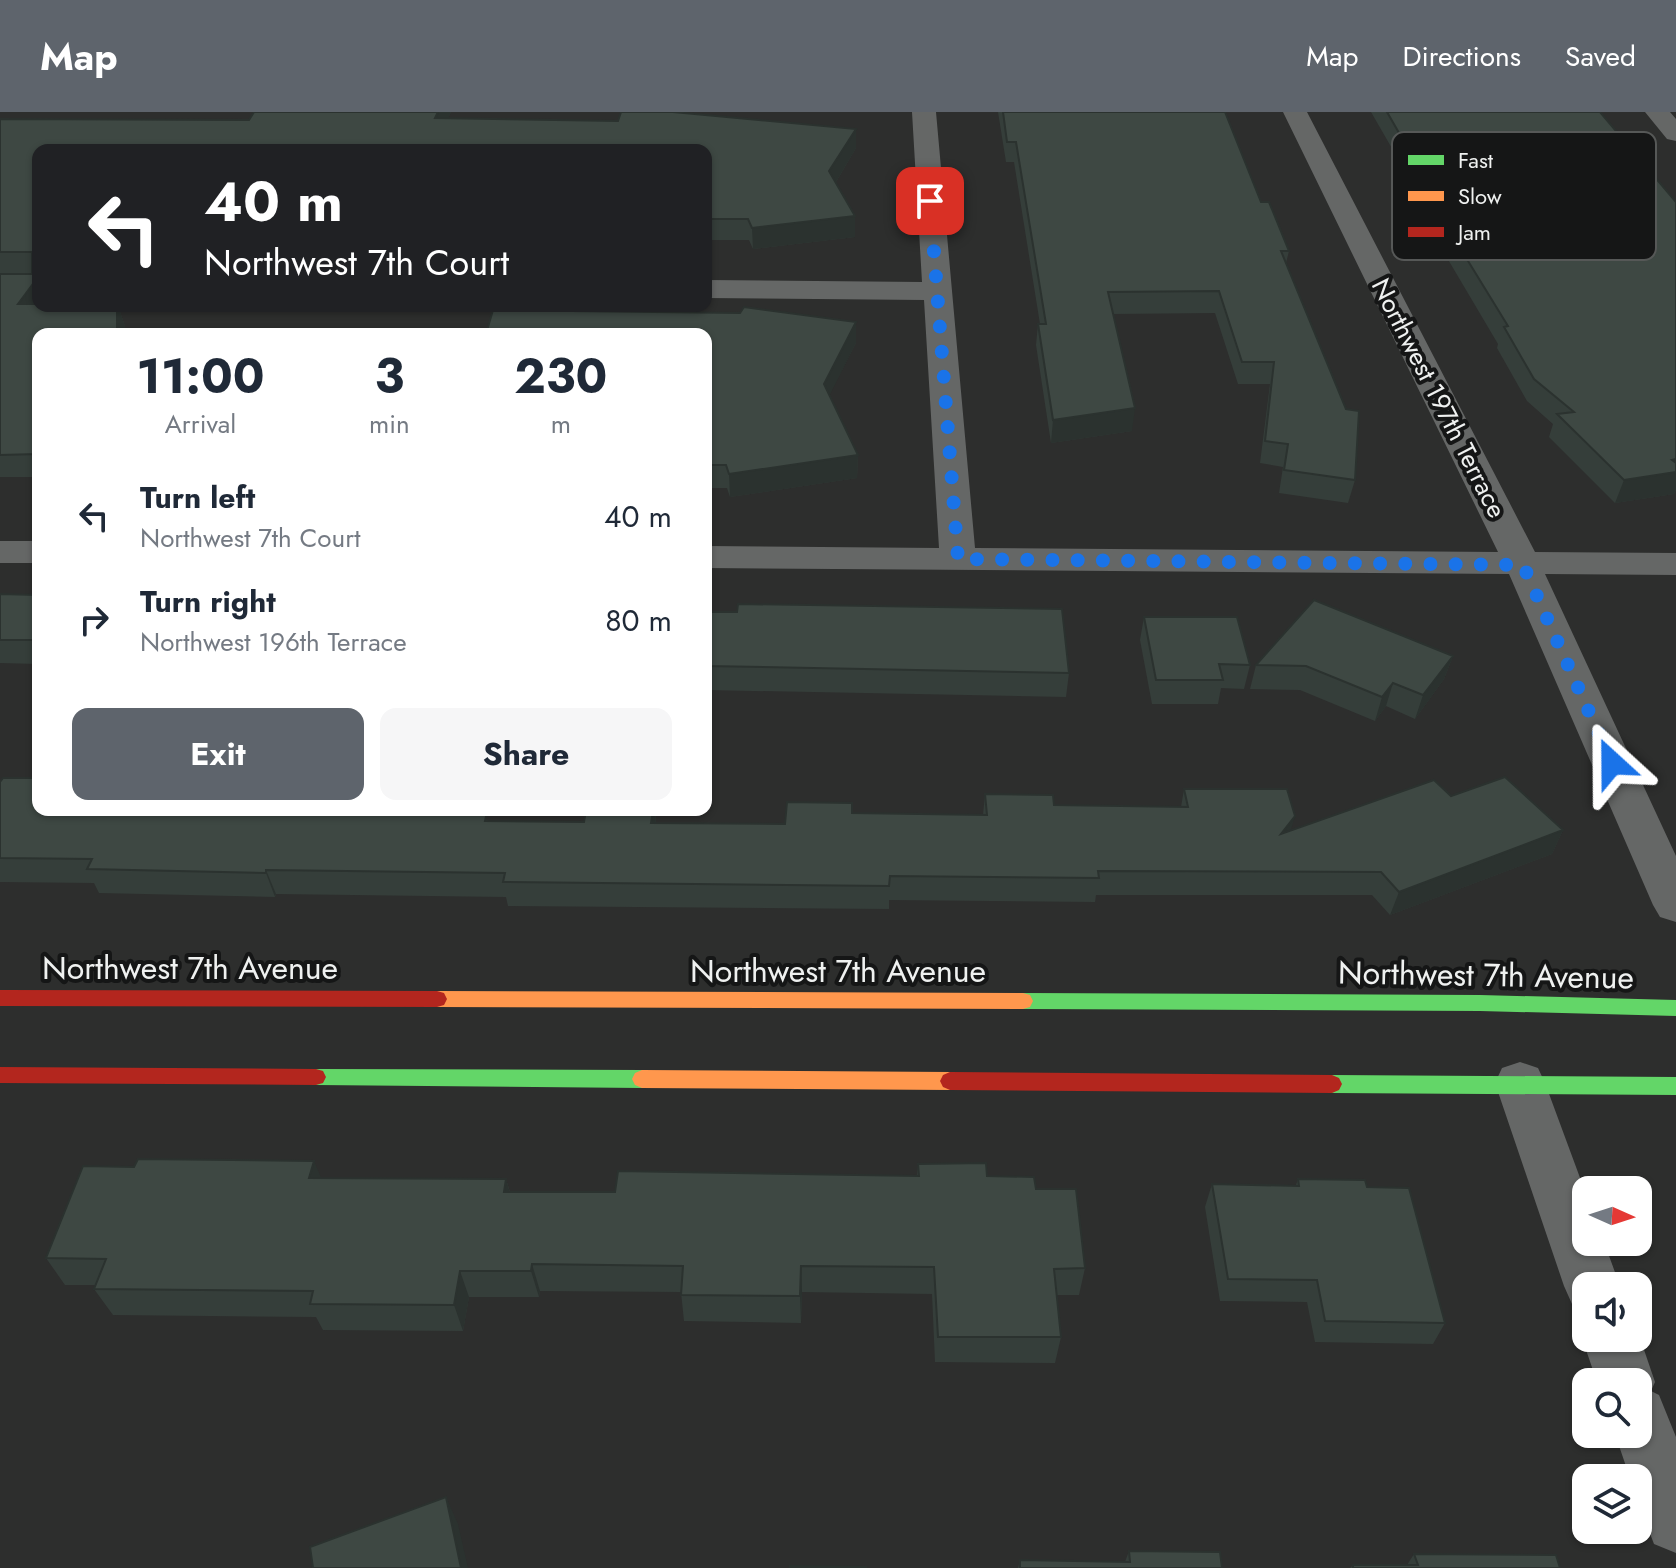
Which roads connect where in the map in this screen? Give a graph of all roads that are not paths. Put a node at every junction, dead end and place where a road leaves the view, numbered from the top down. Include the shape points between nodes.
1 (924, 112) edge
2 (1295, 112) edge
3 (1657, 112) edge
4 (1676, 134) edge
5 (712, 289) edge
6 (936, 291) junction
7 (0, 552) edge
8 (32, 552) edge
9 (712, 557) edge
10 (958, 559) junction
11 (1676, 564) edge
12 (1523, 565) junction
13 (1676, 905) edge
14 (0, 998) edge
15 (1676, 1008) edge
16 (0, 1075) edge
17 (1520, 1083) junction
18 (1676, 1086) edge
19 (1587, 1272) edge
20 (1650, 1448) edge
21 (1676, 1522) edge

1 - 6 street
2 - 12 street, Northwest 197th Terrace
3 - 4 street
5 - 6 street
6 - 10 street
7 - 8 street
9 - 10 street
10 - 12 street
11 - 12 street
12 - 13 street, Northwest 197th Terrace
14 - 15 street, Northwest 7th Avenue
16 - 17 street
17 - 18 street
17 - 19 street
20 - 21 street

